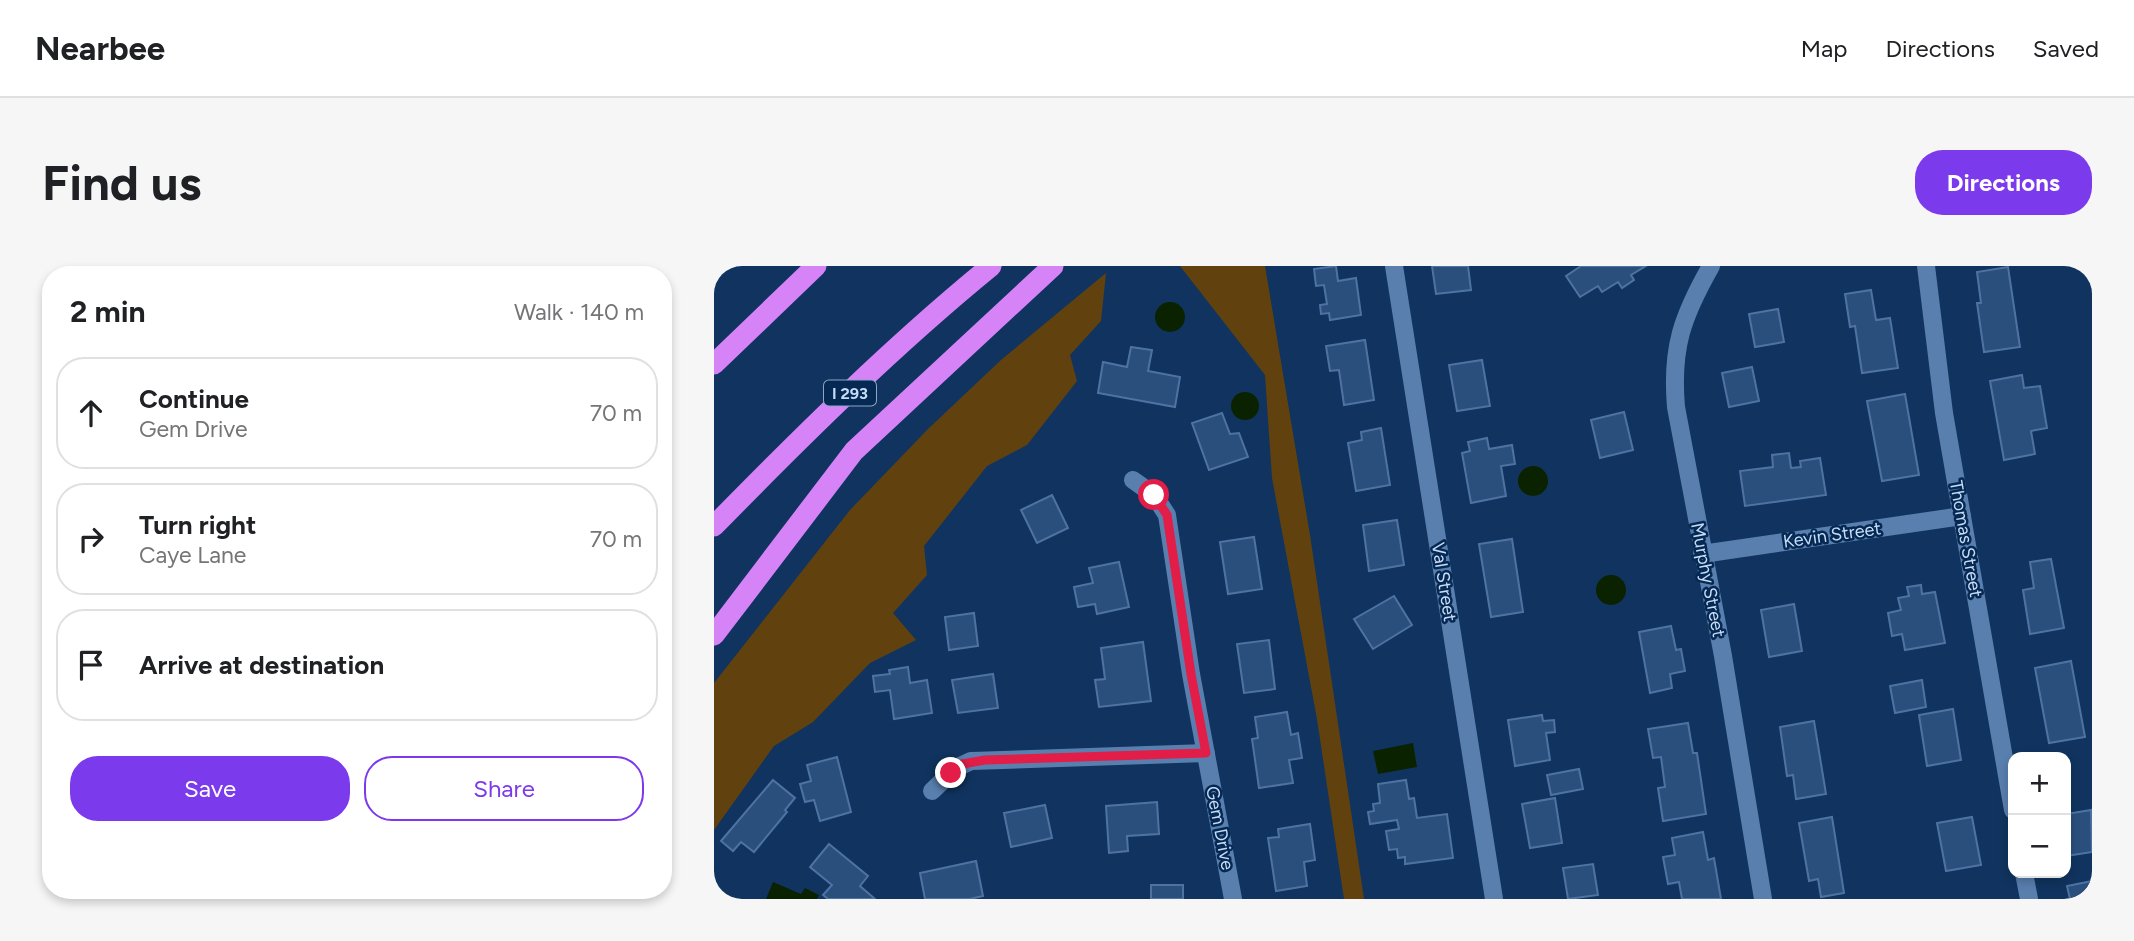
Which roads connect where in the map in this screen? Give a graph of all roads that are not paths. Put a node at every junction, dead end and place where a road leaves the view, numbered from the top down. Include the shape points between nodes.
1 (816, 266) edge
2 (991, 266) edge
3 (1053, 266) edge
4 (1394, 266) edge
5 (1711, 266) edge
6 (1926, 266) edge
7 (714, 364) edge
8 (1133, 480) dead end
9 (1962, 516) junction
10 (714, 526) edge
11 (1702, 554) junction
12 (714, 635) edge
13 (1206, 753) junction
14 (2008, 781) edge
15 (932, 791) dead end
16 (2025, 878) edge
17 (1233, 899) edge
18 (1494, 899) edge
19 (1763, 899) edge
20 (2029, 899) edge

1 - 7 highway
2 - 10 highway, I 293 via 855,388
3 - 12 highway via 854,451
4 - 18 street, Val Street
5 - 11 street, Murphy Street via 1685,317 1673,376
6 - 9 street, Thomas Street
8 - 13 street, Gem Drive via 1154,495 1167,515
9 - 11 street, Kevin Street
9 - 14 street, Thomas Street
11 - 19 street, Murphy Street
13 - 15 street via 971,761 956,768
13 - 17 street, Gem Drive
16 - 20 street

